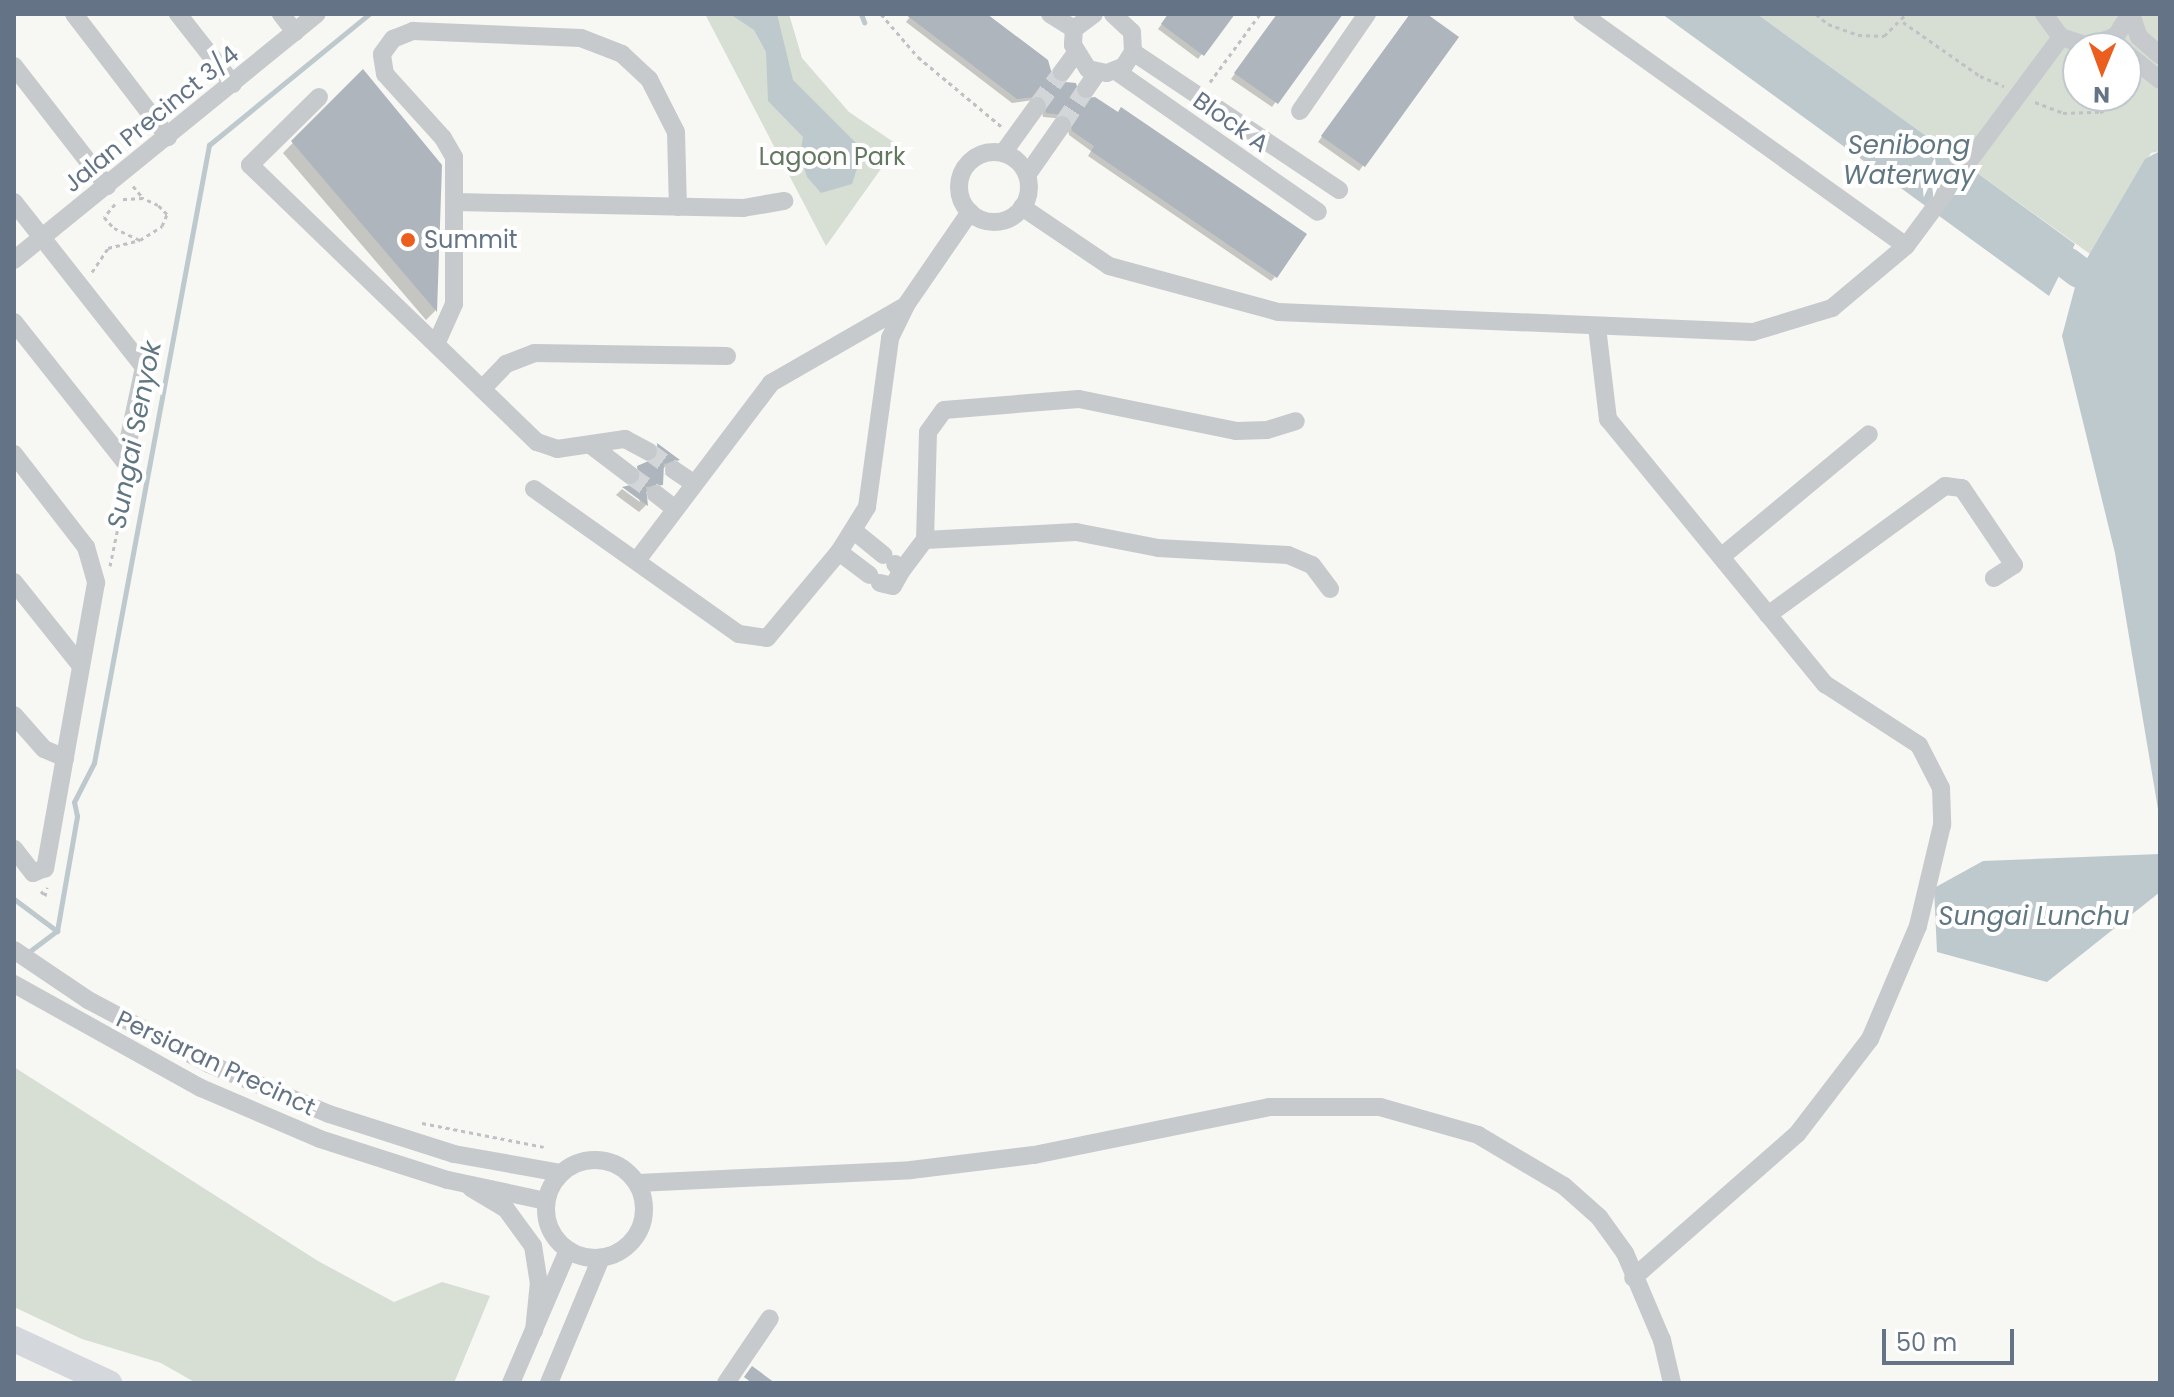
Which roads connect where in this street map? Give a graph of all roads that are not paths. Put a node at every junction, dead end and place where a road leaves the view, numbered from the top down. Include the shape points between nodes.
1 (74, 14) edge
2 (178, 14) edge
3 (281, 14) edge
4 (317, 14) edge
5 (1050, 14) edge
6 (1094, 14) edge
7 (1367, 14) edge
8 (1582, 14) edge
9 (2044, 14) edge
10 (2131, 14) edge
11 (1118, 15) edge
12 (1074, 29) junction
13 (295, 32) junction
14 (2121, 32) edge
15 (2061, 37) joint
16 (1133, 52) junction
17 (1075, 54) junction
18 (2160, 55) edge
19 (14, 66) edge
20 (2142, 66) edge
21 (1116, 71) junction
22 (1062, 72) tunnel mouth
23 (1097, 73) junction
24 (2160, 80) edge
25 (233, 84) junction
26 (1086, 89) tunnel mouth
27 (319, 97) dead end
28 (1037, 106) tunnel mouth
29 (1300, 111) dead end
30 (1062, 125) tunnel mouth
31 (168, 137) junction
32 (1008, 145) junction
33 (1027, 175) junction
34 (107, 186) junction
35 (1339, 190) dead end
36 (784, 201) dead end
37 (14, 202) edge
38 (456, 202) junction
39 (678, 207) junction
40 (1022, 207) junction
41 (970, 212) junction
42 (1318, 212) dead end
43 (41, 238) junction
44 (1906, 246) junction
45 (14, 260) edge
46 (906, 305) junction
47 (14, 322) edge
48 (1597, 327) junction
49 (437, 342) junction
50 (727, 356) dead end
51 (482, 389) junction
52 (1296, 421) dead end
53 (1869, 434) dead end
54 (592, 446) junction
55 (648, 451) tunnel mouth
56 (14, 454) edge
57 (674, 470) tunnel mouth
58 (630, 475) tunnel mouth
59 (693, 483) junction
60 (534, 489) dead end
61 (656, 494) tunnel mouth
62 (674, 508) junction
63 (854, 531) junction
64 (925, 540) junction
65 (839, 552) junction
66 (1721, 557) junction
67 (638, 559) junction
68 (894, 563) junction
69 (1994, 578) dead end
70 (14, 582) edge
71 (1330, 589) dead end
72 (1768, 615) junction
73 (81, 666) junction
74 (14, 715) edge
75 (65, 758) junction
76 (14, 849) edge
77 (14, 950) edge
78 (14, 984) edge
79 (561, 1173) junction
80 (461, 1182) junction
81 (638, 1183) junction
82 (546, 1201) junction
83 (568, 1250) junction
84 (601, 1258) junction
85 (1633, 1278) junction
86 (770, 1318) dead end
87 (534, 1331) junction
88 (14, 1339) edge
89 (109, 1383) edge
90 (511, 1383) edge
91 (549, 1383) edge
92 (726, 1383) edge
93 (1672, 1383) edge

1 - 31 street
2 - 25 street
3 - 13 street
4 - 13 street, Jalan Precinct 3/4
5 - 12 street
6 - 12 street
7 - 29 street
8 - 44 street
9 - 15 street
10 - 14 street
10 - 18 street via 2139,37
11 - 16 street via 1132,32
12 - 17 street
13 - 25 street, Jalan Precinct 3/4
15 - 44 street
16 - 21 street
16 - 35 street
17 - 22 street
17 - 23 street
19 - 34 street
20 - 24 street
21 - 23 street
21 - 42 street, Block A
23 - 26 street
25 - 31 street, Jalan Precinct 3/4
27 - 49 street via 250,165
28 - 32 street
30 - 33 street
31 - 34 street, Jalan Precinct 3/4
32 - 33 street
32 - 41 street via 980,155 963,170 960,192
33 - 40 street
34 - 43 street, Jalan Precinct 3/4
36 - 39 street via 743,208
37 - 43 street
38 - 39 street
38 - 39 street via 450,148 381,64 386,45 413,31 581,38 622,54 649,79 676,132
38 - 49 street via 454,304
40 - 41 street via 1003,220
40 - 48 street via 1109,266 1278,312
41 - 46 street
43 - 45 street, Jalan Precinct 3/4
43 - 47 street via 144,367 124,461
44 - 48 street via 1832,308 1789,324 1753,332
46 - 59 street via 771,383
46 - 63 street via 886,354 877,464 867,507
48 - 66 street via 1608,419
49 - 51 street
50 - 51 street via 534,353 506,364
51 - 54 street via 537,442 557,449
52 - 64 street via 1267,430 1236,431 1079,399 944,410 928,432
53 - 66 street
54 - 55 street via 625,439
54 - 58 street
56 - 73 street via 93,558 96,583
57 - 59 street
59 - 62 street
60 - 67 street
61 - 62 street
62 - 67 street
63 - 65 street
63 - 68 street
64 - 68 street
64 - 71 street via 1076,532 1158,548 1288,555 1312,565
65 - 67 street via 774,632 760,640 739,634
65 - 68 street via 874,579 893,586
66 - 72 street
69 - 72 street via 2014,565 1962,488 1945,486
70 - 73 street
72 - 85 street via 1825,684 1919,745 1941,788 1942,825 1918,926 1870,1039 1797,1134
73 - 75 street
74 - 75 street via 44,749
75 - 76 street via 45,868 33,873
77 - 79 street, Persiaran Precinct via 88,1000 209,1064 329,1114 454,1154
78 - 80 street, Persiaran Precinct via 201,1088 320,1139
79 - 81 street via 583,1161 608,1161
79 - 82 street
80 - 82 street, Persiaran Precinct
80 - 87 street via 506,1209 527,1233 538,1270
81 - 84 street via 645,1207 640,1230 624,1249
81 - 85 street via 793,1180 911,1170 1034,1155 1269,1107 1380,1107 1478,1135 1564,1186 1599,1217 1625,1253
82 - 83 street via 548,1224
83 - 84 street
83 - 87 street
84 - 91 street
85 - 93 street via 1662,1340
86 - 92 street
87 - 90 street
88 - 89 highway

